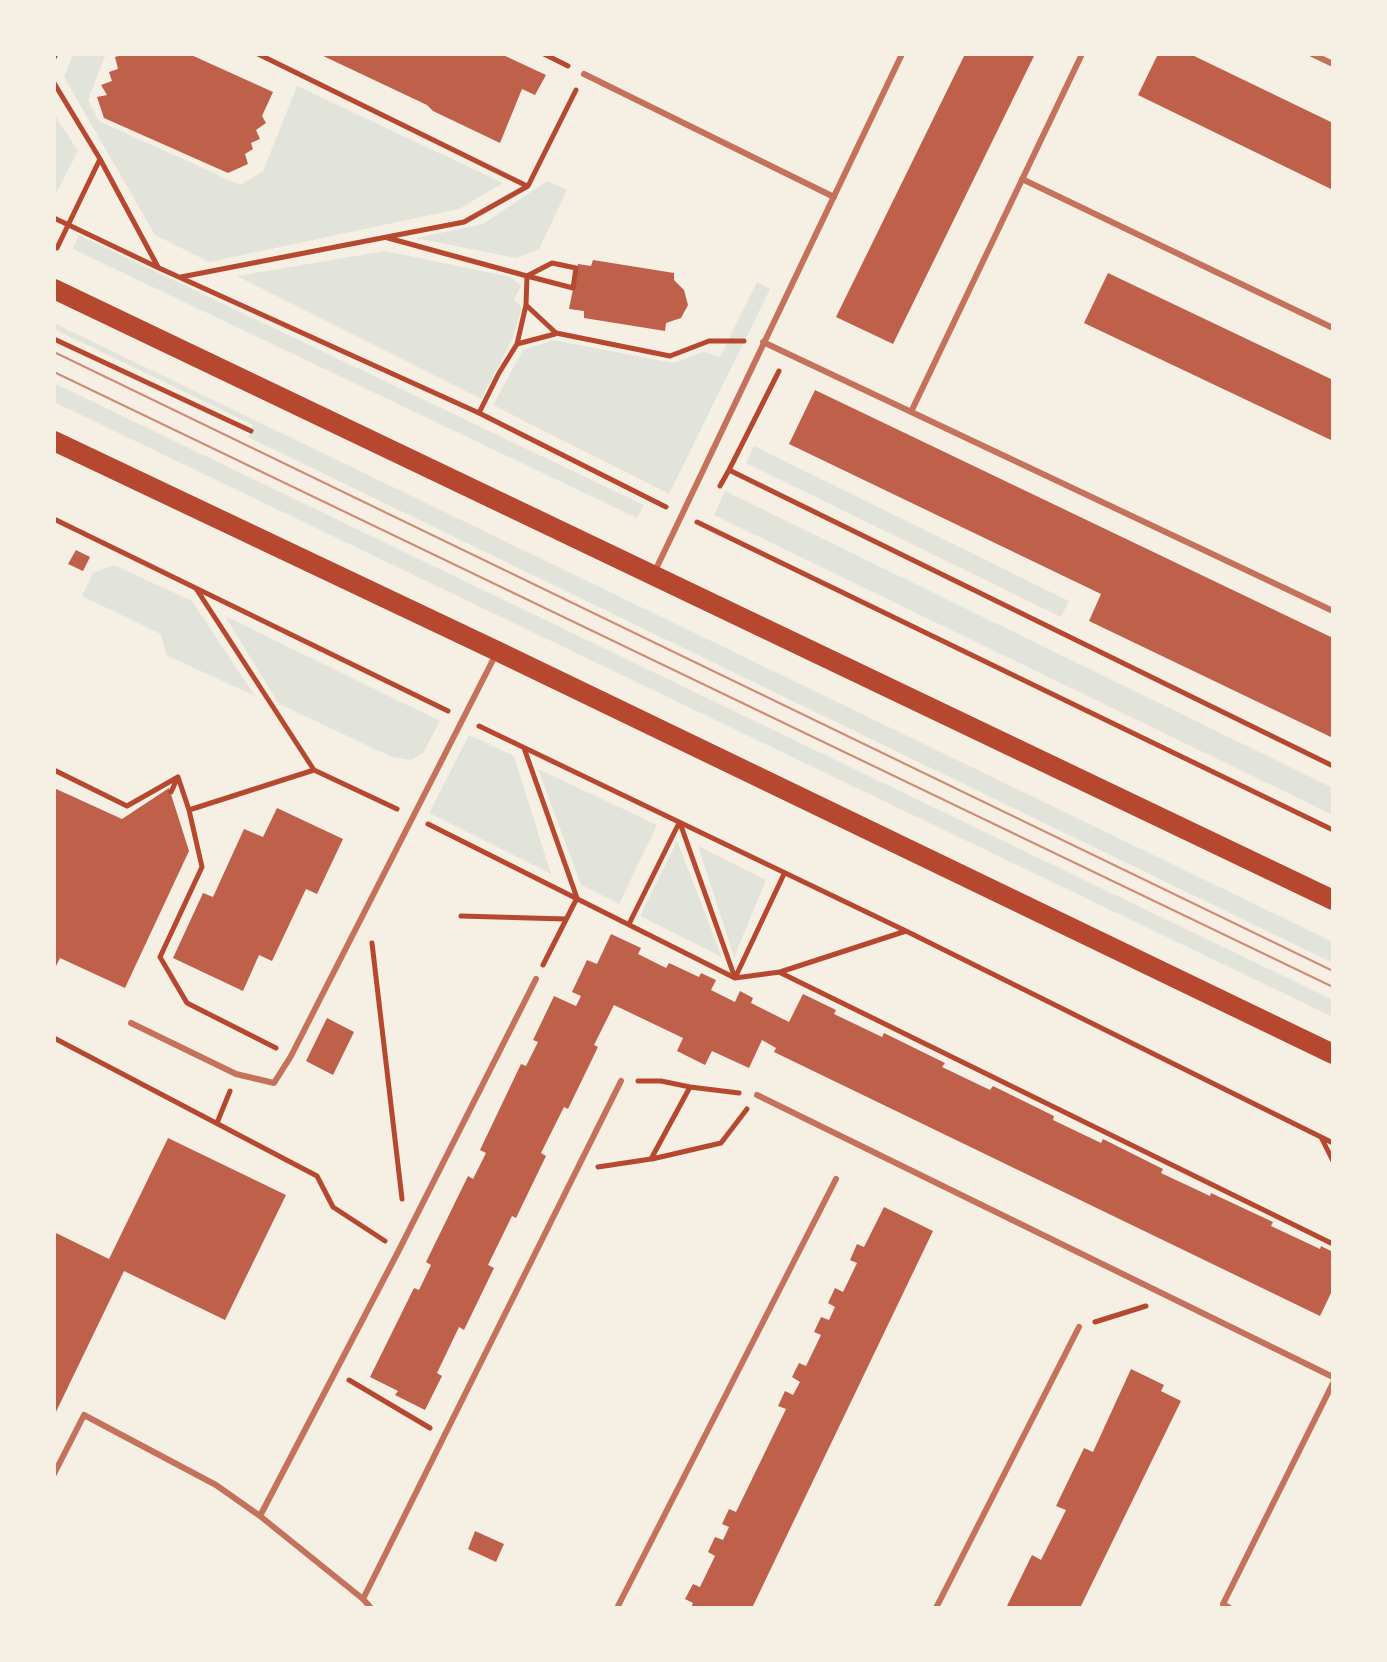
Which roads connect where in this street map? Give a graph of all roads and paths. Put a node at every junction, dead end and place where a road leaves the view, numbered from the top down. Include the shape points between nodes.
1 (258, 54) edge
2 (544, 54) edge
3 (902, 54) edge
4 (1082, 54) edge
5 (1312, 54) edge
6 (1333, 64) edge
7 (584, 74) junction
8 (54, 83) edge
9 (100, 159) junction
10 (1022, 179) junction
11 (528, 186) junction
12 (834, 197) junction
13 (384, 237) junction
14 (57, 248) dead end
15 (159, 268) dead end
16 (527, 276) junction
17 (180, 277) dead end
18 (54, 289) edge
19 (526, 305) junction
20 (1333, 328) edge
21 (556, 333) junction
22 (54, 339) edge
23 (763, 342) junction
24 (517, 344) junction
25 (788, 354) junction
26 (911, 412) junction
27 (479, 413) dead end
28 (251, 431) dead end
29 (54, 441) edge
30 (729, 470) junction
31 (715, 497) dead end
32 (707, 511) dead end
33 (57, 520) edge
34 (700, 524) dead end
35 (54, 527) edge
36 (653, 574) junction
37 (195, 587) junction
38 (1333, 611) edge
39 (497, 651) junction
40 (463, 718) junction
41 (524, 747) junction
42 (1333, 766) edge
43 (54, 770) edge
44 (314, 770) junction
45 (178, 777) junction
46 (171, 792) dead end
47 (189, 810) junction
48 (413, 816) junction
49 (679, 822) junction
50 (784, 874) junction
51 (577, 898) junction
52 (1333, 900) edge
53 (368, 906) junction
54 (461, 916) dead end
55 (565, 919) junction
56 (629, 924) junction
57 (906, 931) junction
58 (548, 955) dead end
59 (780, 972) junction
60 (735, 978) junction
61 (536, 979) dead end
62 (131, 1023) dead end
63 (54, 1038) edge
64 (1333, 1054) edge
65 (291, 1056) junction
66 (236, 1074) junction
67 (621, 1081) dead end
68 (661, 1081) dead end
69 (690, 1087) junction
70 (757, 1095) junction
71 (217, 1123) junction
72 (1321, 1137) junction
73 (1333, 1143) edge
74 (651, 1159) junction
75 (1333, 1161) edge
76 (577, 1170) junction
77 (836, 1179) dead end
78 (406, 1236) junction
79 (1333, 1244) edge
80 (399, 1250) junction
81 (1172, 1298) junction
82 (1079, 1327) joint
83 (344, 1376) dead end
84 (1333, 1380) edge
85 (444, 1437) junction
86 (54, 1474) edge
87 (260, 1516) junction
88 (363, 1599) junction
89 (371, 1608) edge
90 (617, 1608) edge
91 (936, 1608) edge
92 (1230, 1608) edge

1 - 11 path
2 - 7 path
3 - 12 lane
4 - 10 lane
5 - 6 lane
7 - 11 path
7 - 12 lane
8 - 9 path
9 - 14 path
9 - 15 path
10 - 20 lane
10 - 26 lane
11 - 13 path via 464,222
12 - 23 lane
13 - 16 path
13 - 17 path
16 - 16 path via 573,288 576,268 552,263
16 - 19 path
18 - 36 main road
19 - 21 path
19 - 24 path
21 - 23 path via 670,356 709,341
21 - 24 path
22 - 28 path
23 - 25 lane
23 - 36 lane
24 - 27 path
25 - 26 lane
25 - 30 path
26 - 38 lane
29 - 39 main road
30 - 31 path
30 - 42 path
32 - 34 path
33 - 35 path
33 - 37 path
36 - 52 main road
37 - 40 path
37 - 44 path
39 - 40 lane
39 - 64 main road
40 - 41 path
40 - 48 lane
41 - 49 path
41 - 51 path
43 - 45 path via 127,806
44 - 47 path
44 - 48 path
45 - 46 path
45 - 47 path
47 - 65 path via 202,867 160,957 187,1003
48 - 51 path
48 - 53 lane
49 - 50 path
49 - 56 path
49 - 60 path
50 - 57 path
50 - 60 path
51 - 55 path
51 - 56 path
53 - 65 lane
53 - 78 path
54 - 55 path
55 - 58 path
56 - 60 path
57 - 59 path
57 - 72 path
59 - 60 path
59 - 79 path
61 - 78 lane
62 - 66 lane
63 - 71 path
65 - 66 lane via 274,1083
66 - 71 path
67 - 76 lane
68 - 69 path
69 - 70 path
69 - 74 path
70 - 74 path via 721,1143
70 - 81 lane
71 - 80 path via 317,1176 333,1207
72 - 73 path
72 - 75 path
74 - 76 path
76 - 85 lane
77 - 90 lane
78 - 80 lane
80 - 87 lane
81 - 82 path
81 - 84 lane
82 - 91 lane
83 - 85 path
84 - 92 lane via 1223,1604
85 - 88 lane
86 - 87 lane via 84,1415 216,1485
87 - 88 lane
88 - 89 lane

